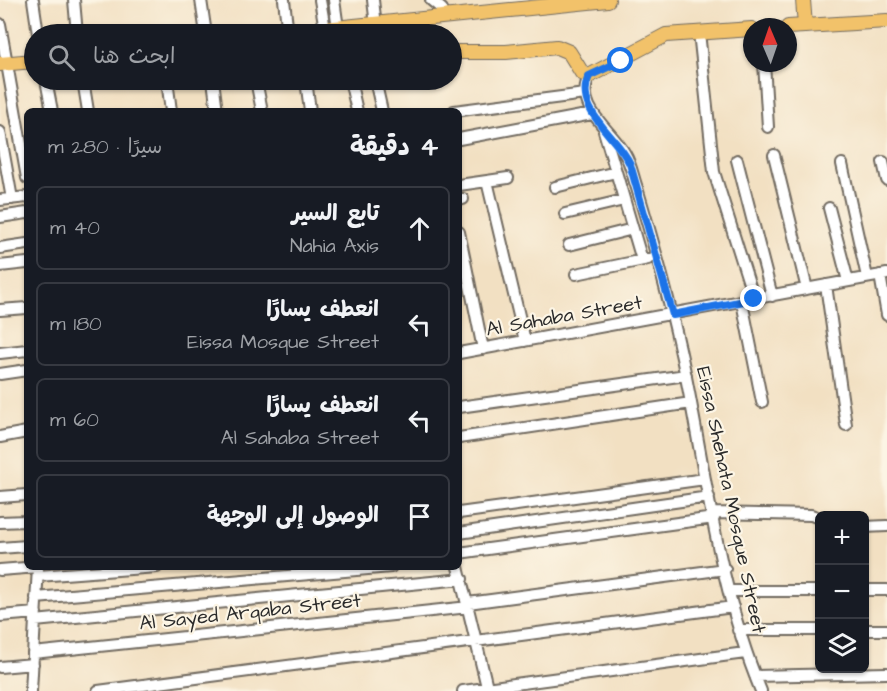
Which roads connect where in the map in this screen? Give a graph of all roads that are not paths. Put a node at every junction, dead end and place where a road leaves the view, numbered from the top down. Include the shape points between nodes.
1 (33, 0) edge
2 (74, 0) edge
3 (201, 0) edge
4 (284, 0) edge
5 (320, 0) edge
6 (334, 0) edge
7 (374, 0) edge
8 (431, 0) edge
9 (608, 0) edge
10 (803, 0) edge
11 (560, 2) edge
12 (444, 16) junction
13 (887, 21) edge
14 (0, 24) edge
15 (37, 24) edge
16 (76, 24) edge
17 (205, 24) edge
18 (287, 24) edge
19 (330, 24) edge
20 (332, 24) edge
21 (376, 24) edge
22 (403, 24) edge
23 (797, 26) edge
24 (805, 26) junction
25 (743, 30) edge
26 (699, 32) junction
27 (462, 52) edge
28 (24, 62) edge
29 (4, 64) edge
30 (765, 72) edge
31 (589, 76) junction
32 (48, 90) edge
33 (85, 90) edge
34 (168, 90) edge
35 (214, 90) edge
36 (258, 90) edge
37 (307, 90) edge
38 (352, 90) edge
39 (377, 90) edge
40 (585, 94) junction
41 (51, 108) edge
42 (88, 108) edge
43 (171, 108) edge
44 (217, 108) edge
45 (261, 108) edge
46 (310, 108) edge
47 (356, 108) edge
48 (381, 108) edge
49 (462, 110) edge
50 (592, 114) junction
51 (603, 126) junction
52 (768, 127) dead end
53 (0, 132) edge
54 (462, 138) edge
55 (774, 155) dead end
56 (737, 160) dead end
57 (883, 162) dead end
58 (24, 163) edge
59 (842, 164) dead end
60 (616, 172) junction
61 (508, 178) dead end
62 (887, 180) edge
63 (487, 181) junction
64 (462, 184) edge
65 (555, 187) dead end
66 (24, 197) edge
67 (12, 199) junction
68 (0, 200) edge
69 (624, 200) junction
70 (829, 208) dead end
71 (24, 213) edge
72 (565, 214) dead end
73 (0, 217) edge
74 (633, 229) junction
75 (24, 244) edge
76 (570, 245) dead end
77 (462, 247) edge
78 (0, 248) edge
79 (657, 257) junction
80 (642, 260) junction
81 (24, 263) edge
82 (0, 266) edge
83 (576, 274) dead end
84 (884, 274) edge
85 (867, 277) junction
86 (848, 281) junction
87 (826, 285) junction
88 (807, 289) junction
89 (772, 296) junction
90 (754, 299) junction
91 (742, 302) junction
92 (24, 308) edge
93 (0, 310) edge
94 (673, 315) junction
95 (887, 315) edge
96 (525, 341) junction
97 (483, 349) junction
98 (24, 350) edge
99 (462, 352) edge
100 (0, 353) edge
101 (24, 370) edge
102 (0, 374) edge
103 (686, 375) junction
104 (762, 402) dead end
105 (691, 403) junction
106 (462, 407) edge
107 (846, 425) dead end
108 (24, 433) edge
109 (0, 437) edge
110 (462, 438) edge
111 (705, 478) junction
112 (24, 495) edge
113 (0, 497) edge
114 (709, 497) junction
115 (462, 513) edge
116 (713, 516) junction
117 (815, 516) edge
118 (24, 521) edge
119 (0, 522) edge
120 (887, 526) edge
121 (869, 527) edge
122 (462, 533) edge
123 (24, 546) edge
124 (0, 548) edge
125 (462, 553) edge
126 (725, 569) junction
127 (0, 570) edge
128 (86, 570) edge
129 (326, 570) edge
130 (459, 570) edge
131 (38, 572) edge
132 (283, 572) edge
133 (462, 579) junction
134 (869, 590) edge
135 (887, 590) edge
136 (730, 591) junction
137 (815, 591) edge
138 (36, 598) junction
139 (469, 605) junction
140 (733, 607) junction
141 (0, 616) edge
142 (35, 617) junction
143 (738, 630) junction
144 (815, 630) edge
145 (869, 630) edge
146 (887, 630) edge
147 (477, 641) junction
148 (745, 653) junction
149 (33, 659) junction
150 (0, 668) edge
151 (887, 673) edge
152 (755, 676) junction
153 (488, 690) edge
154 (31, 691) edge
155 (98, 691) edge
156 (463, 691) edge
157 (761, 691) edge

1 - 15 street
2 - 16 street
3 - 17 street
4 - 18 street
5 - 19 street
6 - 20 street
7 - 21 street
8 - 12 street
9 - 11 main road
10 - 24 main road
11 - 12 main road
12 - 22 main road
13 - 24 main road
14 - 29 street
23 - 24 main road
25 - 26 main road
26 - 31 main road via 666,35
26 - 90 street via 714,172
27 - 31 main road via 557,47 569,52 582,74
28 - 29 main road
29 - 58 street
30 - 52 street
31 - 40 street
32 - 41 street
33 - 42 street
34 - 43 street
35 - 44 street
36 - 45 street
37 - 46 street
38 - 47 street
39 - 48 street
40 - 49 street
40 - 50 street
50 - 51 street, Eissa Shehata Mosque Street
50 - 54 street
51 - 60 street
51 - 79 street, Eissa Shehata Mosque Street via 630,164
53 - 67 street
55 - 88 street
56 - 89 street
57 - 62 street
59 - 85 street
60 - 65 street
60 - 69 street
61 - 63 street
63 - 64 street
63 - 96 street
66 - 67 street
67 - 68 street
69 - 72 street
69 - 74 street
70 - 86 street
71 - 73 street
74 - 76 street
74 - 80 street
75 - 78 street
77 - 97 street
79 - 80 street
79 - 94 street, Eissa Shehata Mosque Street
80 - 83 street
81 - 82 street
84 - 85 street, Al Sahaba Street
84 - 95 street
85 - 86 street, Al Sahaba Street
86 - 87 street, Al Sahaba Street
87 - 88 street, Al Sahaba Street
87 - 107 street
88 - 89 street, Al Sahaba Street
89 - 90 street, Al Sahaba Street
90 - 91 street, Al Sahaba Street
91 - 94 street, Al Sahaba Street
91 - 104 street
92 - 93 street
94 - 96 street, Al Sahaba Street
94 - 103 street, Eissa Shehata Mosque Street
96 - 97 street, Al Sahaba Street
97 - 99 street, Al Sahaba Street
98 - 100 street
101 - 102 street
103 - 105 street, Eissa Shehata Mosque Street
103 - 106 street
105 - 110 street
105 - 111 street, Eissa Shehata Mosque Street
108 - 109 street
111 - 114 street, Eissa Shehata Mosque Street
111 - 115 street
112 - 113 street
114 - 116 street, Eissa Shehata Mosque Street
114 - 122 street
116 - 117 street
116 - 125 street
116 - 126 street, Eissa Shehata Mosque Street
118 - 119 street
120 - 121 street
123 - 124 street
126 - 136 street, Eissa Shehata Mosque Street
126 - 139 street, Al Sayed Arqaba Street
127 - 131 street
128 - 131 street
129 - 132 street
130 - 133 street
131 - 138 street
132 - 138 street
133 - 139 street
133 - 142 street
134 - 135 street
136 - 137 street
136 - 140 street, Eissa Shehata Mosque Street
138 - 142 street
139 - 147 street
139 - 149 street, Al Sayed Arqaba Street
140 - 143 street, Eissa Shehata Mosque Street
140 - 147 street
141 - 142 street
142 - 149 street
143 - 144 street
143 - 148 street, Eissa Shehata Mosque Street
145 - 146 street
147 - 153 street
147 - 155 street
148 - 152 street, Eissa Shehata Mosque Street
148 - 153 street
149 - 150 street, Al Sayed Arqaba Street
149 - 154 street
151 - 152 street
152 - 157 street, Eissa Shehata Mosque Street
153 - 156 street

